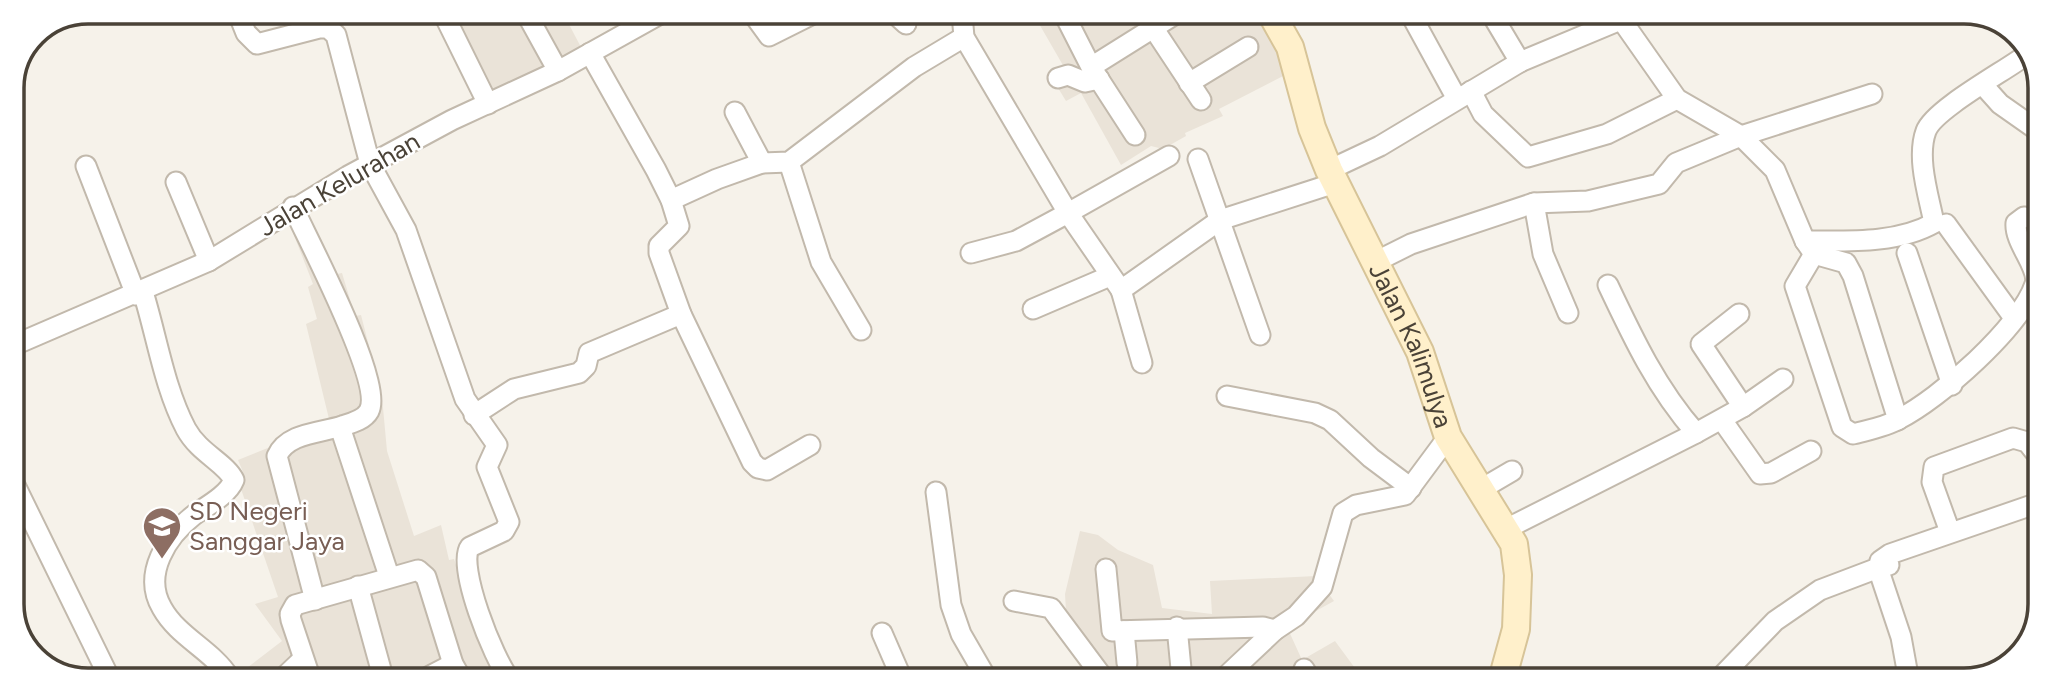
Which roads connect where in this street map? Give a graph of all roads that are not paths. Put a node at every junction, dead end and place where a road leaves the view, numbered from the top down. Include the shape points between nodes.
1 (242, 24) edge
2 (448, 24) edge
3 (533, 24) edge
4 (643, 24) edge
5 (760, 24) edge
6 (794, 24) edge
7 (963, 24) edge
8 (1069, 24) edge
9 (1145, 24) edge
10 (1150, 24) edge
11 (1277, 24) edge
12 (1417, 24) edge
13 (1497, 24) edge
14 (1608, 24) edge
15 (1629, 24) edge
16 (964, 37) junction
17 (1248, 47) dead end
18 (590, 54) junction
19 (2021, 59) edge
20 (1520, 62) junction
21 (558, 71) junction
22 (1095, 73) junction
23 (1058, 78) dead end
24 (1189, 83) junction
25 (1983, 85) junction
26 (1872, 94) dead end
27 (1464, 95) junction
28 (1677, 99) junction
29 (1201, 100) dead end
30 (488, 104) junction
31 (735, 112) dead end
32 (2028, 124) edge
33 (1135, 135) dead end
34 (1741, 136) junction
35 (1169, 156) dead end
36 (1198, 159) dead end
37 (789, 162) junction
38 (762, 163) junction
39 (370, 164) junction
40 (86, 166) dead end
41 (1332, 177) junction
42 (176, 182) dead end
43 (671, 200) junction
44 (1534, 203) junction
45 (293, 207) junction
46 (1068, 213) junction
47 (2024, 218) dead end
48 (1220, 220) junction
49 (1946, 224) dead end
50 (1810, 247) junction
51 (971, 253) dead end
52 (1907, 253) dead end
53 (2028, 259) edge
54 (209, 261) junction
55 (1377, 261) junction
56 (1115, 283) junction
57 (1608, 285) dead end
58 (140, 293) junction
59 (2028, 295) edge
60 (1032, 309) dead end
61 (1568, 313) dead end
62 (681, 314) junction
63 (1739, 314) dead end
64 (2014, 318) junction
65 (861, 330) dead end
66 (1260, 335) dead end
67 (24, 341) edge
68 (1142, 363) dead end
69 (1783, 379) dead end
70 (1952, 385) junction
71 (1227, 396) dead end
72 (1743, 407) junction
73 (474, 415) junction
74 (1723, 420) junction
75 (1898, 420) junction
76 (340, 427) junction
77 (1696, 433) junction
78 (1448, 437) junction
79 (2028, 443) edge
80 (810, 445) dead end
81 (1811, 450) dead end
82 (1512, 471) dead end
83 (1411, 488) junction
84 (1483, 488) junction
85 (936, 492) dead end
86 (25, 505) edge
87 (2028, 506) edge
88 (2028, 516) edge
89 (1950, 532) junction
90 (1510, 537) junction
91 (1878, 568) junction
92 (1106, 569) dead end
93 (389, 576) junction
94 (358, 586) junction
95 (315, 600) junction
96 (1014, 601) dead end
97 (1177, 627) junction
98 (1275, 630) junction
99 (1124, 631) junction
100 (882, 633) dead end
101 (1127, 663) dead end
102 (104, 668) edge
103 (218, 668) edge
104 (306, 668) edge
105 (381, 668) edge
106 (456, 668) edge
107 (504, 668) edge
108 (898, 668) edge
109 (980, 668) edge
110 (1088, 668) edge
111 (1180, 668) edge
112 (1240, 668) edge
113 (1505, 668) edge
114 (1730, 668) edge
115 (1907, 668) edge

1 - 39 street via 257,44 319,28 336,35
2 - 30 street
3 - 21 street
4 - 18 street, Jalan Kelurahan
5 - 6 street via 769,36
7 - 16 street
8 - 22 street
9 - 22 street
10 - 24 street
11 - 41 street, Jalan Kalimulya via 1290,47 1312,128
12 - 27 street
13 - 20 street
14 - 20 street
15 - 28 street
16 - 37 street via 914,66
16 - 46 street
17 - 24 street
18 - 21 street, Jalan Kelurahan
18 - 43 street
19 - 25 street
20 - 27 street
21 - 30 street, Jalan Kelurahan
22 - 23 street via 1085,82 1068,75
22 - 33 street
24 - 29 street
25 - 32 street
25 - 50 street via 1952,104 1926,130 1923,160 1934,223 1914,234
26 - 34 street
27 - 28 street via 1528,157 1607,134
27 - 41 street
28 - 34 street
30 - 39 street, Jalan Kelurahan
31 - 38 street
34 - 44 street via 1676,163 1658,184 1588,201
34 - 50 street via 1775,170
35 - 46 street
36 - 48 street
37 - 38 street
37 - 65 street via 821,262
38 - 43 street
39 - 45 street, Jalan Kelurahan
39 - 73 street via 406,230
40 - 58 street
41 - 48 street
41 - 55 street, Jalan Kalimulya
42 - 54 street
43 - 62 street via 679,226 659,253
44 - 55 street via 1411,244
44 - 61 street via 1543,254
45 - 54 street, Jalan Kelurahan
45 - 76 street via 340,304 372,401 369,413
46 - 51 street via 1016,242
46 - 56 street
47 - 53 street via 2016,223 2016,232
48 - 56 street
48 - 66 street
49 - 64 street
50 - 75 street via 1846,263 1853,276
50 - 75 street via 1795,286 1842,427 1853,434
52 - 70 street
54 - 58 street, Jalan Kelurahan
55 - 78 street, Jalan Kalimulya via 1420,352
56 - 60 street
56 - 68 street
57 - 77 street via 1649,369
58 - 67 street, Jalan Kelurahan
58 - 103 street via 177,408 198,447 234,480 168,542 155,570 156,594 163,611
59 - 64 street
62 - 73 street via 589,353 579,373 514,389
62 - 80 street via 756,467 767,470
63 - 72 street via 1701,344
64 - 70 street
69 - 72 street
70 - 75 street
71 - 83 street via 1330,420
72 - 74 street
73 - 107 street via 497,445 487,467 509,522 503,531 470,547 465,561 487,637
74 - 77 street
74 - 81 street via 1759,474 1771,473
76 - 93 street
76 - 95 street via 293,440 281,446 277,456
77 - 90 street
78 - 83 street
78 - 84 street, Jalan Kalimulya
79 - 89 street via 2013,438 1934,467 1932,482
82 - 84 street
83 - 98 street via 1405,495 1356,505 1343,513 1322,587 1296,616
84 - 90 street, Jalan Kalimulya
85 - 109 street via 951,605
86 - 102 street
87 - 89 street
88 - 91 street
89 - 91 street via 1890,554
90 - 113 street, Jalan Kalimulya via 1518,575 1516,629
91 - 114 street via 1820,590 1775,621
91 - 115 street
92 - 99 street via 1112,631
93 - 94 street
93 - 106 street via 422,571
94 - 95 street
94 - 105 street
95 - 104 street via 295,605 290,614
96 - 110 street via 1052,608
97 - 98 street via 1263,626
97 - 99 street
97 - 111 street
98 - 112 street
99 - 101 street
100 - 108 street

